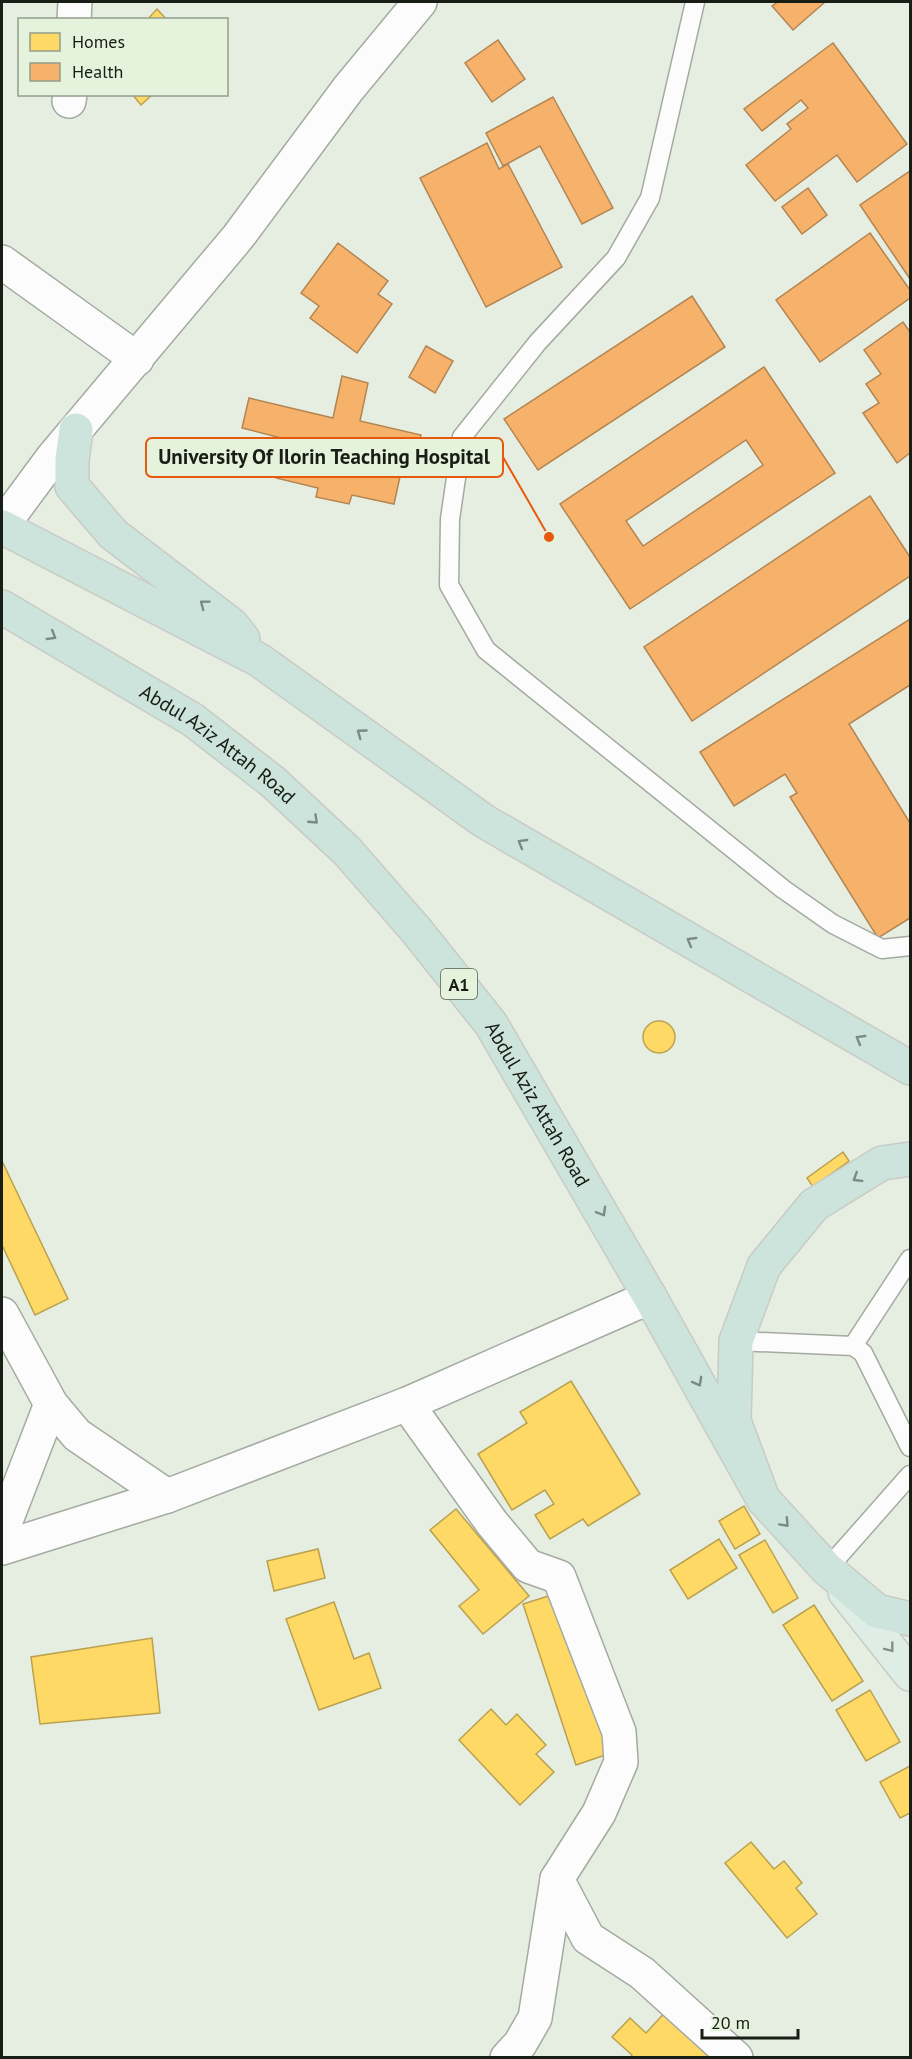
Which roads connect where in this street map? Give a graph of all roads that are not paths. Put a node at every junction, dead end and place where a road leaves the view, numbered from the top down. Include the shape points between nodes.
1 (75, 2) edge
2 (420, 2) edge
3 (695, 2) edge
4 (74, 18) edge
5 (2, 262) edge
6 (137, 359) junction
7 (76, 430) junction
8 (2, 526) edge
9 (2, 606) edge
10 (259, 660) junction
11 (910, 946) edge
12 (910, 1068) edge
13 (910, 1159) edge
14 (910, 1259) edge
15 (650, 1297) junction
16 (2, 1314) edge
17 (736, 1341) junction
18 (852, 1346) junction
19 (51, 1404) junction
20 (407, 1404) junction
21 (910, 1447) edge
22 (909, 1480) edge
23 (167, 1496) junction
24 (763, 1499) junction
25 (2, 1531) edge
26 (2, 1548) edge
27 (827, 1569) junction
28 (910, 1619) edge
29 (910, 1674) edge
30 (557, 1879) junction
31 (507, 2058) edge
32 (736, 2058) edge

1 - 4 street
2 - 6 street via 348,89 238,237
3 - 11 lane via 650,198 616,258 538,342 462,437 450,519 449,585 486,650 783,889 833,924 882,949
5 - 6 street
6 - 7 street
7 - 8 street
10 -> 7 highway via 232,625 113,534 72,486
8 - 10 highway
9 -> 15 highway, Abdul Aziz Attah Road / A1 via 193,720 273,782 347,851 491,1024
12 -> 10 highway via 484,821
13 -> 17 highway via 882,1163 814,1205 764,1266
14 - 18 lane
15 - 20 street
15 -> 24 highway, Abdul Aziz Attah Road / A1
16 - 19 street
17 - 18 lane
17 - 24 highway via 734,1421
18 - 21 lane via 863,1353
19 - 23 street via 77,1435
19 - 25 street
20 - 23 street
20 - 30 street via 492,1523 528,1566 559,1577 619,1732 621,1762 599,1813
22 - 27 lane
23 - 26 street
24 -> 27 highway
27 - 28 highway via 877,1611
27 -> 29 main road
30 - 31 street via 535,2018
30 - 32 street via 588,1938 642,1973

